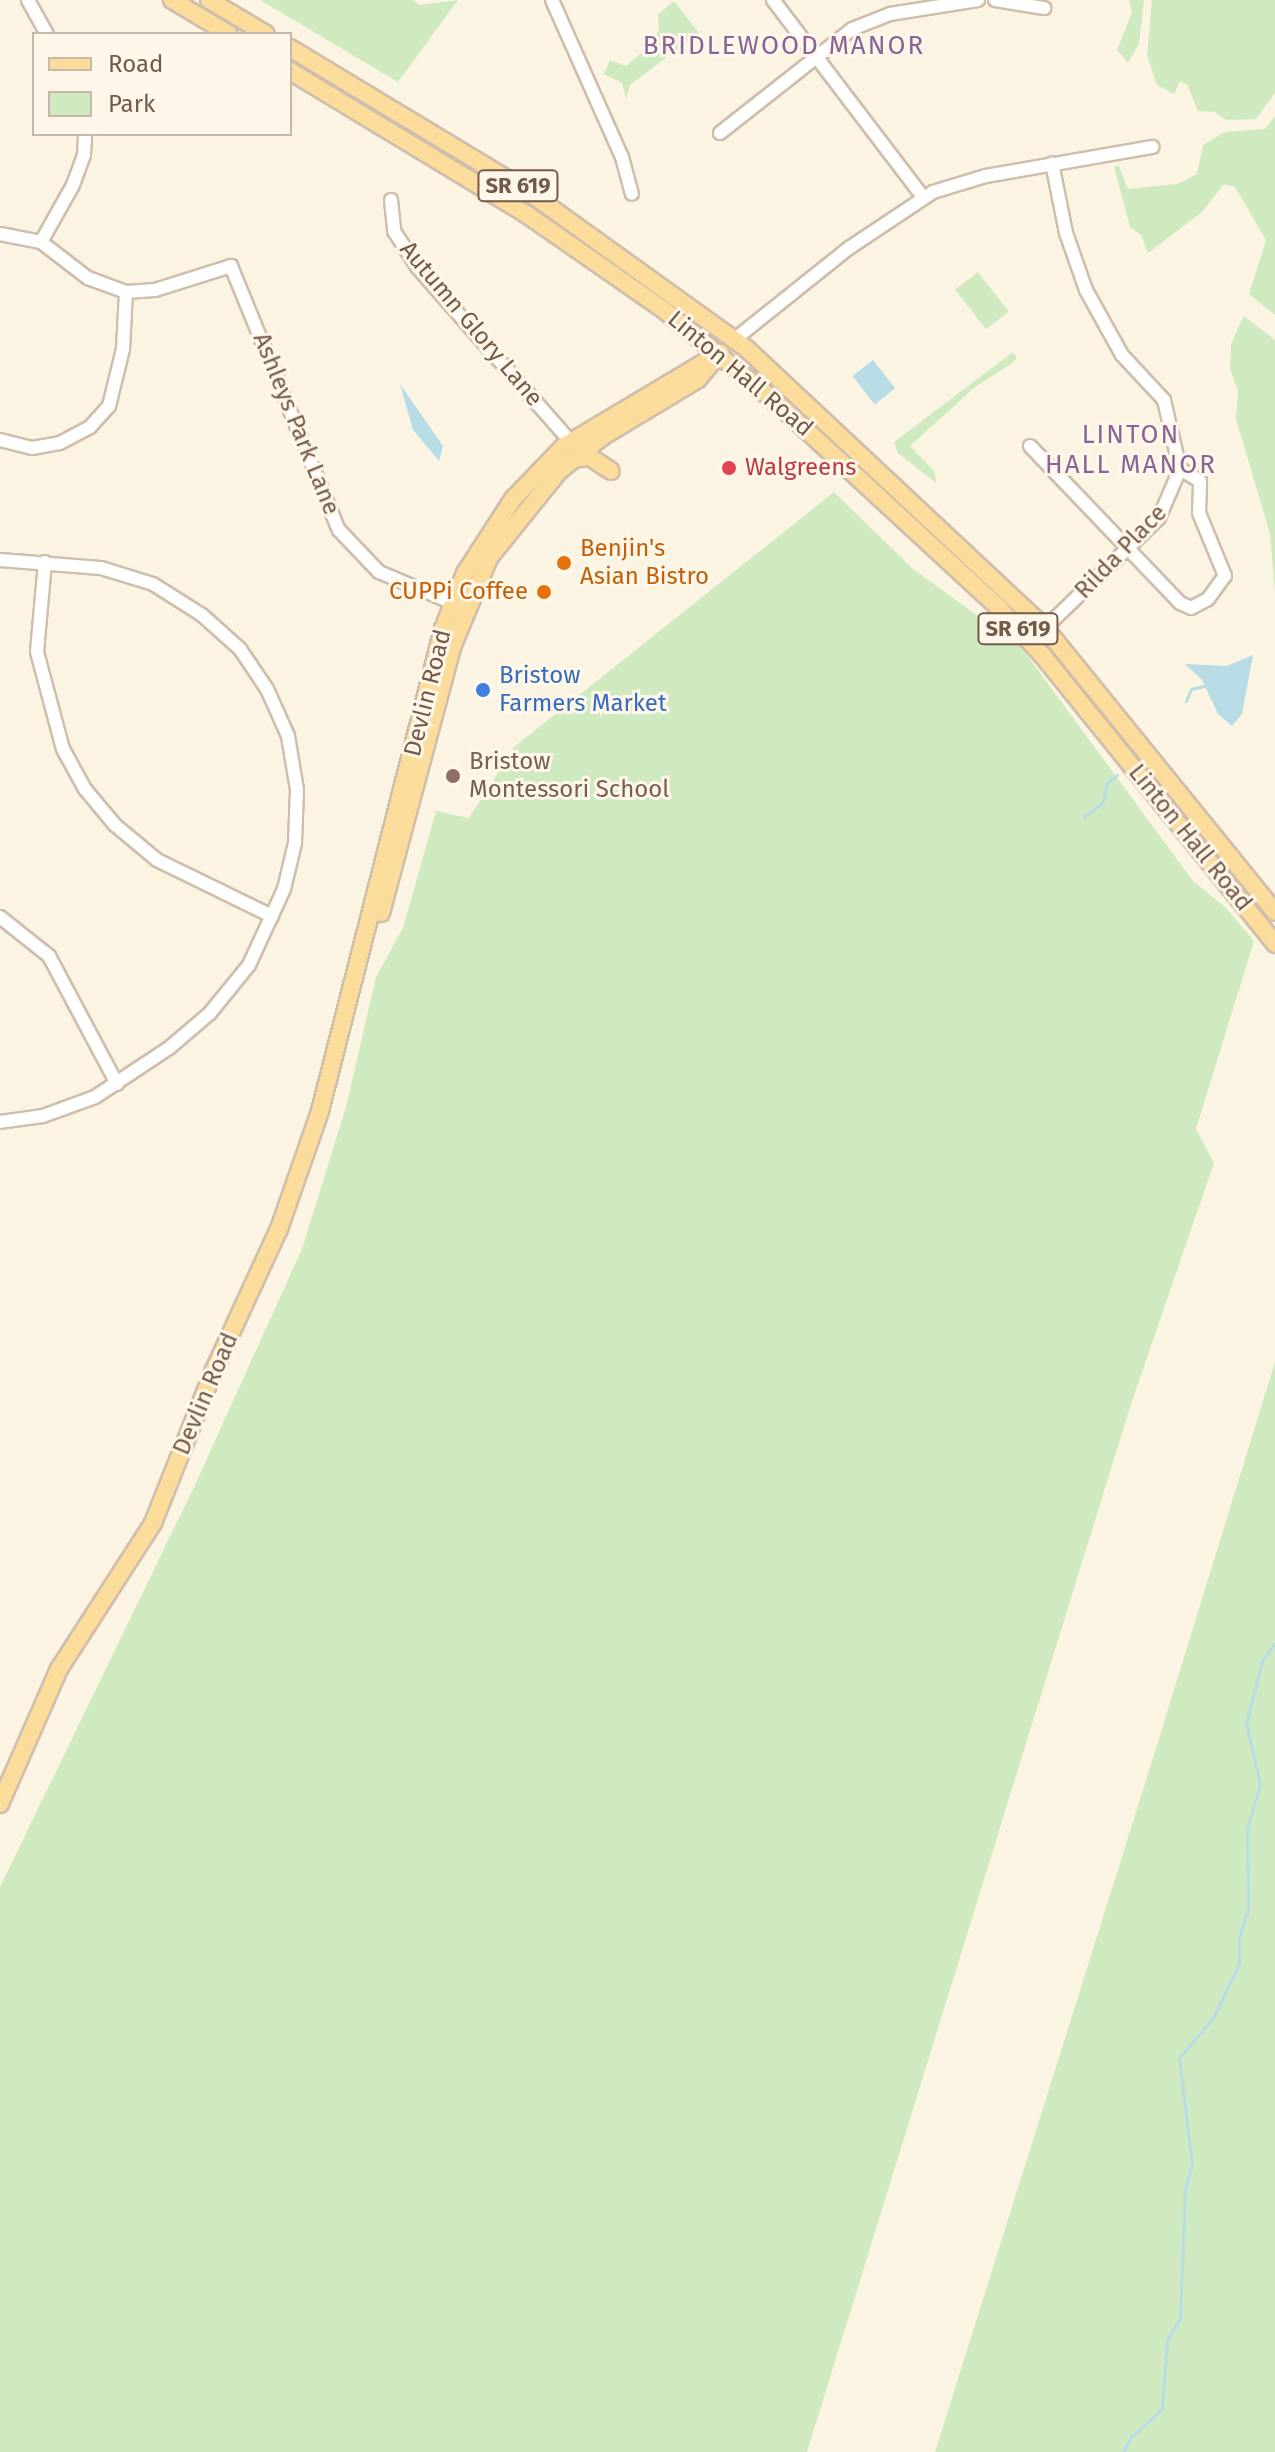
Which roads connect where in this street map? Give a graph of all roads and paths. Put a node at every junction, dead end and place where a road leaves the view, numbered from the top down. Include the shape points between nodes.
1 (28, 0) edge
2 (172, 0) edge
3 (209, 0) edge
4 (552, 0) edge
5 (773, 0) edge
6 (978, 0) edge
7 (995, 0) edge
8 (1044, 8) dead end
9 (46, 32) edge
10 (226, 32) edge
11 (263, 32) edge
12 (292, 49) edge
13 (815, 56) junction
14 (292, 72) edge
15 (720, 133) dead end
16 (85, 136) edge
17 (1152, 147) dead end
18 (1052, 163) junction
19 (632, 194) dead end
20 (923, 197) junction
21 (391, 200) dead end
22 (0, 234) edge
23 (41, 242) junction
24 (126, 292) junction
25 (735, 339) junction
26 (720, 353) junction
27 (612, 431) junction
28 (0, 440) edge
29 (570, 441) junction
30 (1030, 446) dead end
31 (573, 459) junction
32 (1180, 469) junction
33 (1129, 548) junction
34 (0, 560) edge
35 (45, 562) junction
36 (458, 605) junction
37 (1045, 628) junction
38 (1275, 912) edge
39 (272, 916) junction
40 (0, 917) edge
41 (1275, 944) edge
42 (117, 1084) junction
43 (0, 1122) edge
44 (0, 1804) edge

1 - 9 street
2 - 10 main road
3 - 11 main road
4 - 19 street via 622,157
5 - 13 street
6 - 13 street via 870,20
7 - 8 street
12 - 25 main road, Linton Hall Road / SR 619 via 530,193
13 - 15 street
13 - 20 street
14 - 26 main road, Linton Hall Road / SR 619 via 526,214
16 - 23 street via 73,185
17 - 18 street
18 - 20 street via 965,181
18 - 32 street via 1066,233 1086,290 1122,355 1164,400
20 - 25 street
21 - 29 street, Autumn Glory Lane via 394,231 418,268
22 - 23 street
23 - 24 street via 88,278
24 - 28 street via 123,349 109,406 90,427 60,443 32,448
24 - 36 street, Ashleys Park Lane via 155,290 231,266 339,530 379,572
25 - 26 main road, Devlin Road
25 - 37 main road, Linton Hall Road / SR 619
26 - 27 main road, Devlin Road via 698,379
26 - 29 main road, Devlin Road
26 - 41 main road, Linton Hall Road / SR 619 via 998,607
27 - 31 main road, Devlin Road
27 - 31 main road via 606,448 611,471 590,457
29 - 36 main road, Devlin Road via 503,513
30 - 33 street
31 - 36 main road, Devlin Road via 507,532
32 - 33 street, Rilda Place via 1170,503
32 - 33 street via 1200,481 1199,513 1223,569 1221,586 1199,606 1185,607
33 - 37 street, Rilda Place
34 - 35 street
35 - 39 street via 37,652 63,749 85,789 115,825 157,860
35 - 39 street via 101,568 153,584 202,615 240,649 267,689 288,736 297,790 295,843
36 - 44 main road, Devlin Road via 388,893 360,962 302,1171 153,1523 59,1669
37 - 38 main road, Linton Hall Road / SR 619
39 - 42 street via 249,965 210,1013
40 - 42 street via 49,956
42 - 43 street via 71,1108

